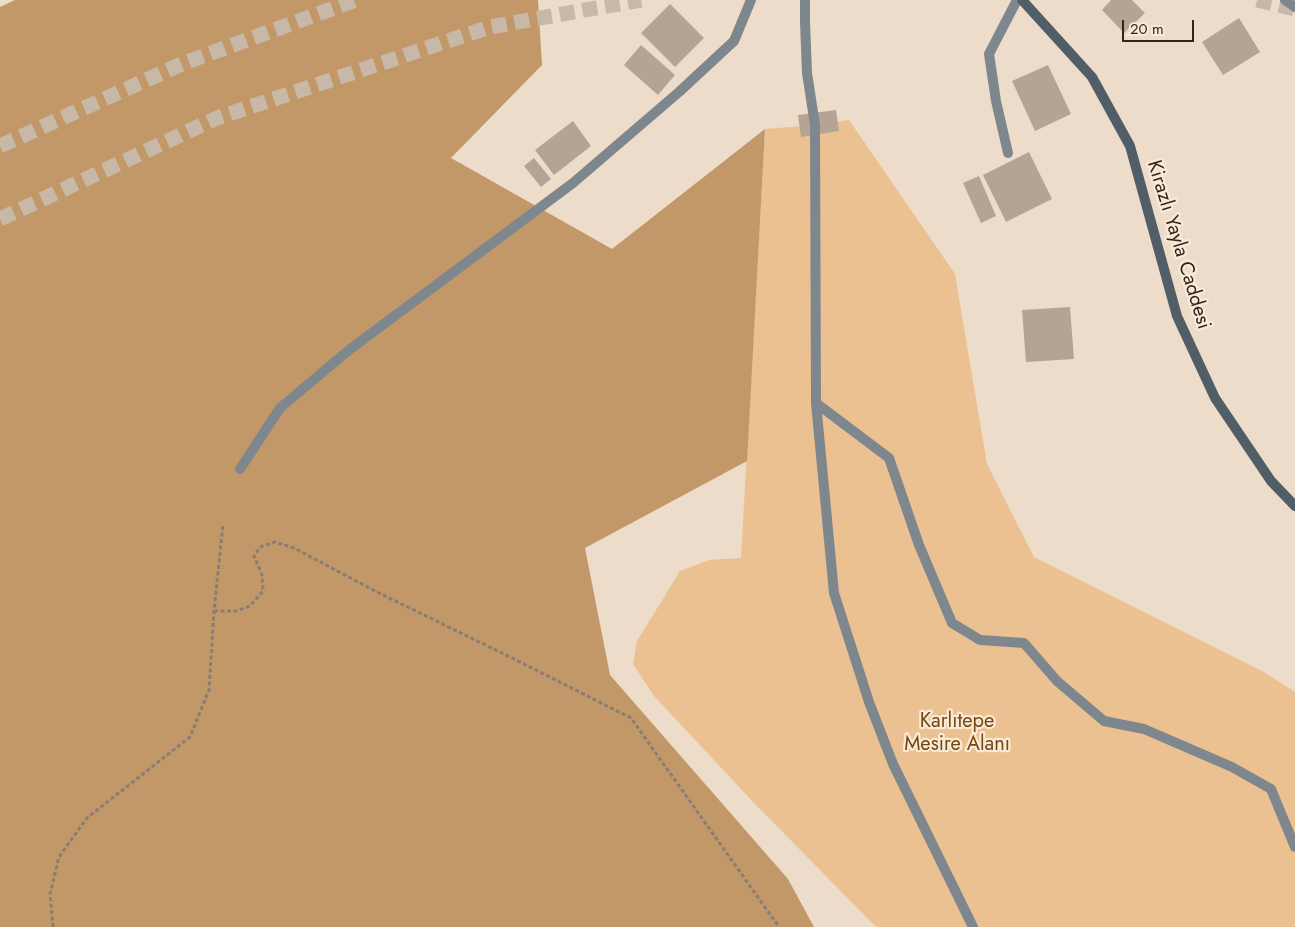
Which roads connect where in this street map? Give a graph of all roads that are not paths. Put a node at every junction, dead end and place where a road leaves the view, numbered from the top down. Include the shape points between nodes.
1 (751, 0) edge
2 (805, 0) edge
3 (1017, 0) edge
4 (1022, 0) edge
5 (1285, 0) edge
6 (1295, 7) edge
7 (1008, 153) dead end
8 (816, 403) junction
9 (240, 469) dead end
10 (1295, 506) edge
11 (1295, 847) edge
12 (973, 927) edge

1 - 9 street via 734,42 707,67 573,183 349,350 280,408
2 - 8 street via 807,73 815,125
3 - 7 street via 989,54
4 - 10 main road, Kirazlı Yayla Caddesi via 1092,77 1130,146 1177,316 1215,398 1271,481
5 - 6 street
8 - 11 street via 889,458 919,545 952,623 980,640 1024,643 1057,681 1104,720 1144,729 1232,767 1271,789
8 - 12 street via 834,593 893,764

